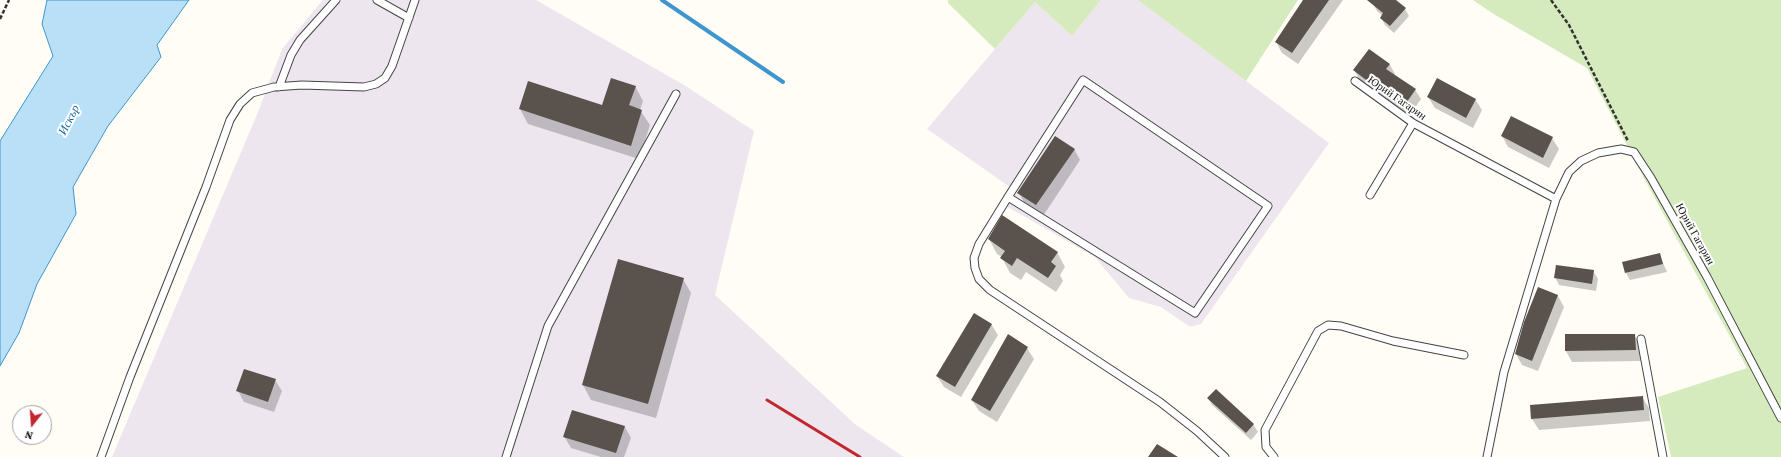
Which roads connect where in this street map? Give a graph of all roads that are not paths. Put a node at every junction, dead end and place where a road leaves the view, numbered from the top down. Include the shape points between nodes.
1 (336, 0) edge
2 (377, 0) edge
3 (415, 0) edge
4 (409, 18) junction
5 (1355, 81) dead end
6 (279, 87) junction
7 (676, 94) dead end
8 (1412, 124) junction
9 (1370, 195) dead end
10 (1008, 197) junction
11 (1556, 199) junction
12 (1641, 339) dead end
13 (1464, 355) dead end
14 (1781, 418) edge
15 (101, 457) edge
16 (506, 457) edge
17 (1225, 457) edge
18 (1274, 457) edge
19 (1487, 457) edge
20 (1664, 457) edge

1 - 6 lane via 300,40 291,55
2 - 4 lane
3 - 4 lane
4 - 6 lane via 392,66 385,78 376,84 364,87
5 - 8 lane, Юрий Гагарин
6 - 15 lane via 252,93 240,104 230,120
7 - 16 lane via 548,326
8 - 9 lane
8 - 11 lane, Юрий Гагарин
10 - 10 lane via 1083,80 1268,206 1195,313
10 - 17 lane via 979,244 974,258 979,279 990,290 1160,402
11 - 14 lane, Юрий Гагарин via 1569,172 1581,161 1598,153 1621,149 1634,152 1707,277
11 - 19 lane via 1504,372
12 - 20 lane
13 - 18 lane via 1328,325 1318,331 1265,430 1266,447

